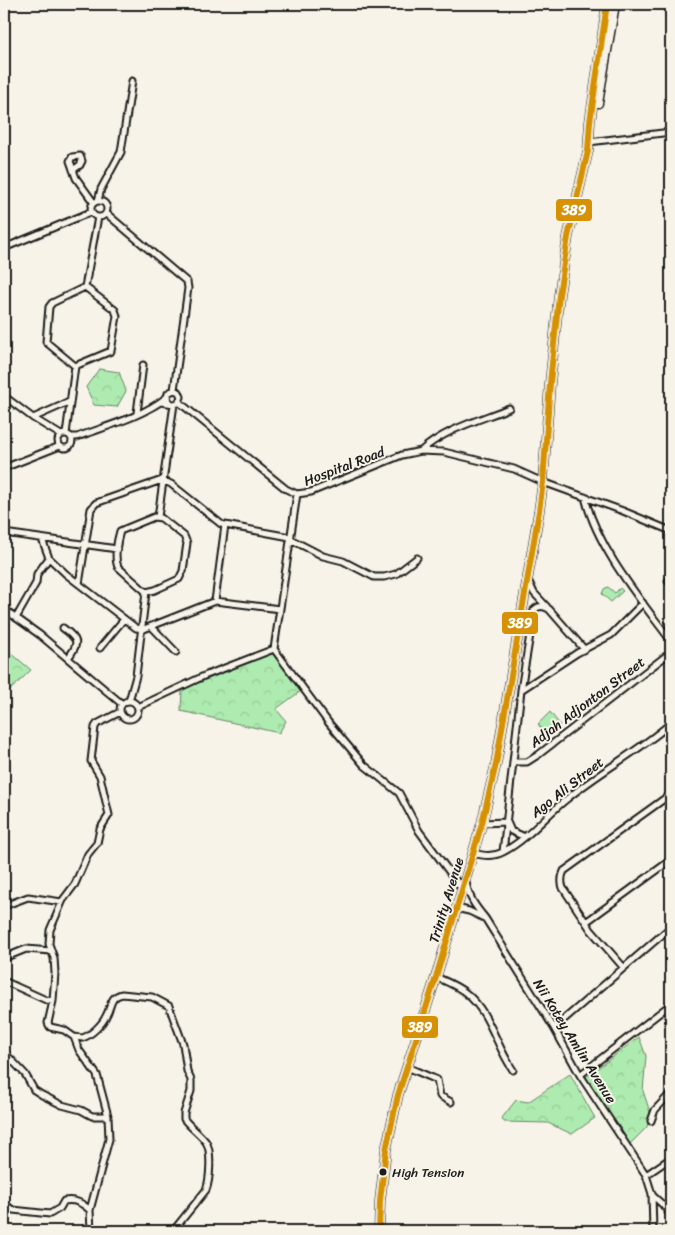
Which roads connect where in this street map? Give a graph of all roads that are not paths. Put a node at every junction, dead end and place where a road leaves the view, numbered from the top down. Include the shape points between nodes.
1 (607, 4) edge
2 (615, 4) edge
3 (132, 81) dead end
4 (591, 129) junction
5 (671, 132) edge
6 (589, 142) junction
7 (73, 170) dead end
8 (96, 202) junction
9 (91, 212) junction
10 (107, 214) junction
11 (98, 217) junction
12 (4, 248) edge
13 (85, 287) junction
14 (143, 365) dead end
15 (75, 366) junction
16 (174, 390) junction
17 (4, 396) edge
18 (174, 401) junction
19 (70, 402) junction
20 (509, 408) dead end
21 (137, 413) junction
22 (33, 418) junction
23 (68, 437) junction
24 (59, 444) junction
25 (421, 451) junction
26 (4, 468) edge
27 (162, 480) junction
28 (544, 482) junction
29 (297, 494) junction
30 (586, 497) junction
31 (158, 517) junction
32 (225, 525) junction
33 (671, 531) edge
34 (4, 533) edge
35 (290, 538) junction
36 (42, 539) junction
37 (84, 545) junction
38 (117, 548) junction
39 (49, 558) junction
40 (417, 558) dead end
41 (528, 580) junction
42 (79, 584) junction
43 (146, 592) junction
44 (534, 593) junction
45 (215, 601) junction
46 (643, 603) junction
47 (536, 608) junction
48 (4, 609) edge
49 (280, 609) junction
50 (549, 609) junction
51 (16, 618) junction
52 (124, 619) junction
53 (152, 627) junction
54 (63, 628) dead end
55 (140, 630) junction
56 (671, 641) edge
57 (100, 648) dead end
58 (274, 648) junction
59 (584, 648) junction
60 (176, 652) dead end
61 (671, 652) edge
62 (68, 658) junction
63 (520, 690) junction
64 (129, 701) junction
65 (122, 704) junction
66 (138, 707) junction
67 (120, 712) junction
68 (671, 723) edge
69 (514, 762) junction
70 (671, 794) edge
71 (507, 822) junction
72 (482, 823) junction
73 (525, 837) junction
74 (503, 852) junction
75 (473, 853) junction
76 (671, 860) edge
77 (465, 878) junction
78 (462, 889) junction
79 (62, 902) junction
80 (4, 906) edge
81 (456, 908) junction
82 (485, 918) junction
83 (586, 922) junction
84 (671, 927) edge
85 (51, 951) junction
86 (4, 958) edge
87 (624, 968) junction
88 (436, 977) junction
89 (4, 981) edge
90 (53, 1001) junction
91 (671, 1006) edge
92 (554, 1028) junction
93 (74, 1037) junction
94 (4, 1052) edge
95 (407, 1067) junction
96 (513, 1070) dead end
97 (580, 1075) junction
98 (671, 1093) edge
99 (451, 1102) dead end
100 (108, 1116) junction
101 (651, 1121) dead end
102 (671, 1158) edge
103 (646, 1176) junction
104 (652, 1194) junction
105 (4, 1204) edge
106 (90, 1210) junction
107 (671, 1216) edge
108 (91, 1230) edge
109 (115, 1231) edge
110 (173, 1231) edge
111 (379, 1231) edge
112 (653, 1231) edge

1 - 4 street, Trinity Avenue
2 - 4 street, Trinity Avenue via 597,112
3 - 8 street via 121,152
4 - 6 street, Trinity Avenue
5 - 6 street
6 - 28 street, Trinity Avenue via 560,290
7 - 8 street
8 - 9 street
8 - 10 street via 106,204
9 - 11 street
9 - 12 street
10 - 11 street
10 - 16 street via 187,282
11 - 13 street
13 - 15 street via 49,307 46,342
13 - 15 street via 115,310 117,316 111,351
14 - 21 street
15 - 19 street
16 - 18 street via 170,391
16 - 18 street, Hospital Road via 181,394
17 - 22 street
18 - 21 street via 161,402
18 - 27 street
18 - 29 street, Hospital Road via 286,489
19 - 22 street
19 - 23 street
20 - 25 street via 432,440
21 - 23 street
22 - 23 street
23 - 24 street
23 - 24 street via 68,448
24 - 26 street
25 - 28 street, Hospital Road via 467,456 514,469
25 - 29 street, Hospital Road via 402,455 311,492
27 - 31 street
27 - 32 street
27 - 37 street via 93,505
28 - 30 street, Hospital Road
28 - 41 street, Trinity Avenue
29 - 35 street
30 - 33 street, Hospital Road
30 - 46 street via 593,523
31 - 38 street via 123,529
31 - 43 street via 186,539 183,571 179,579
32 - 35 street
32 - 45 street
34 - 36 street
35 - 40 street via 374,577 396,574
35 - 49 street
36 - 37 street
36 - 39 street
37 - 38 street
37 - 42 street
38 - 43 street via 116,564
39 - 42 street
39 - 51 street via 37,574 36,583
41 - 44 street
41 - 72 street, Trinity Avenue via 496,764
42 - 52 street
43 - 55 street
44 - 47 street
44 - 50 street
45 - 49 street
45 - 53 street
46 - 56 street
46 - 59 street via 611,635
47 - 50 street via 544,606
47 - 63 street
48 - 51 street
49 - 58 street
50 - 59 street
51 - 62 street
52 - 55 street
52 - 57 street
53 - 55 street
53 - 60 street
54 - 62 street via 77,641
55 - 64 street via 136,676
58 - 66 street
58 - 78 street via 364,765 399,793 419,831
59 - 63 street
61 - 69 street, Adjah Adjonton Street via 527,762
62 - 65 street
63 - 69 street
64 - 65 street
64 - 66 street
65 - 67 street
66 - 67 street via 132,718 123,717
67 - 79 street via 94,727 91,761 100,776 109,815 75,884
68 - 73 street, Ago Ali Street via 568,798
69 - 71 street
70 - 83 street via 564,871 561,883
71 - 72 street
71 - 73 street via 511,831
71 - 74 street
72 - 75 street, Trinity Avenue
73 - 74 street, Ago Ali Street
74 - 75 street, Ago Ali Street via 494,856
75 - 77 street, Trinity Avenue
76 - 83 street
77 - 78 street, Trinity Avenue
77 - 82 street, Nii Kotey Amlin Avenue via 468,895
78 - 81 street, Trinity Avenue
79 - 80 street via 28,897
79 - 85 street via 50,930 48,944
81 - 82 street
81 - 88 street, Trinity Avenue
82 - 92 street, Nii Kotey Amlin Avenue
83 - 87 street
84 - 87 street
85 - 86 street via 26,948
85 - 90 street via 55,961
87 - 92 street
88 - 95 street, Trinity Avenue
88 - 96 street via 473,999 485,1015
89 - 90 street
90 - 93 street via 50,1027 64,1030
91 - 97 street
92 - 97 street, Nii Kotey Amlin Avenue
93 - 100 street via 99,1080
93 - 110 street via 82,1038 92,1032 106,1017 112,999 117,995 152,997 169,1006 183,1044 191,1080 184,1119 205,1142 209,1154 209,1184
94 - 100 street via 34,1090 42,1095 92,1116
95 - 99 street via 437,1080 440,1096
95 - 111 street, Trinity Avenue via 386,1150
97 - 103 street, Nii Kotey Amlin Avenue
98 - 101 street via 655,1110
100 - 106 street via 109,1139
102 - 103 street
103 - 104 street, Nii Kotey Amlin Avenue
104 - 107 street
104 - 112 street
105 - 106 street via 13,1210 50,1214 67,1201 81,1203
106 - 108 street
108 - 109 street

